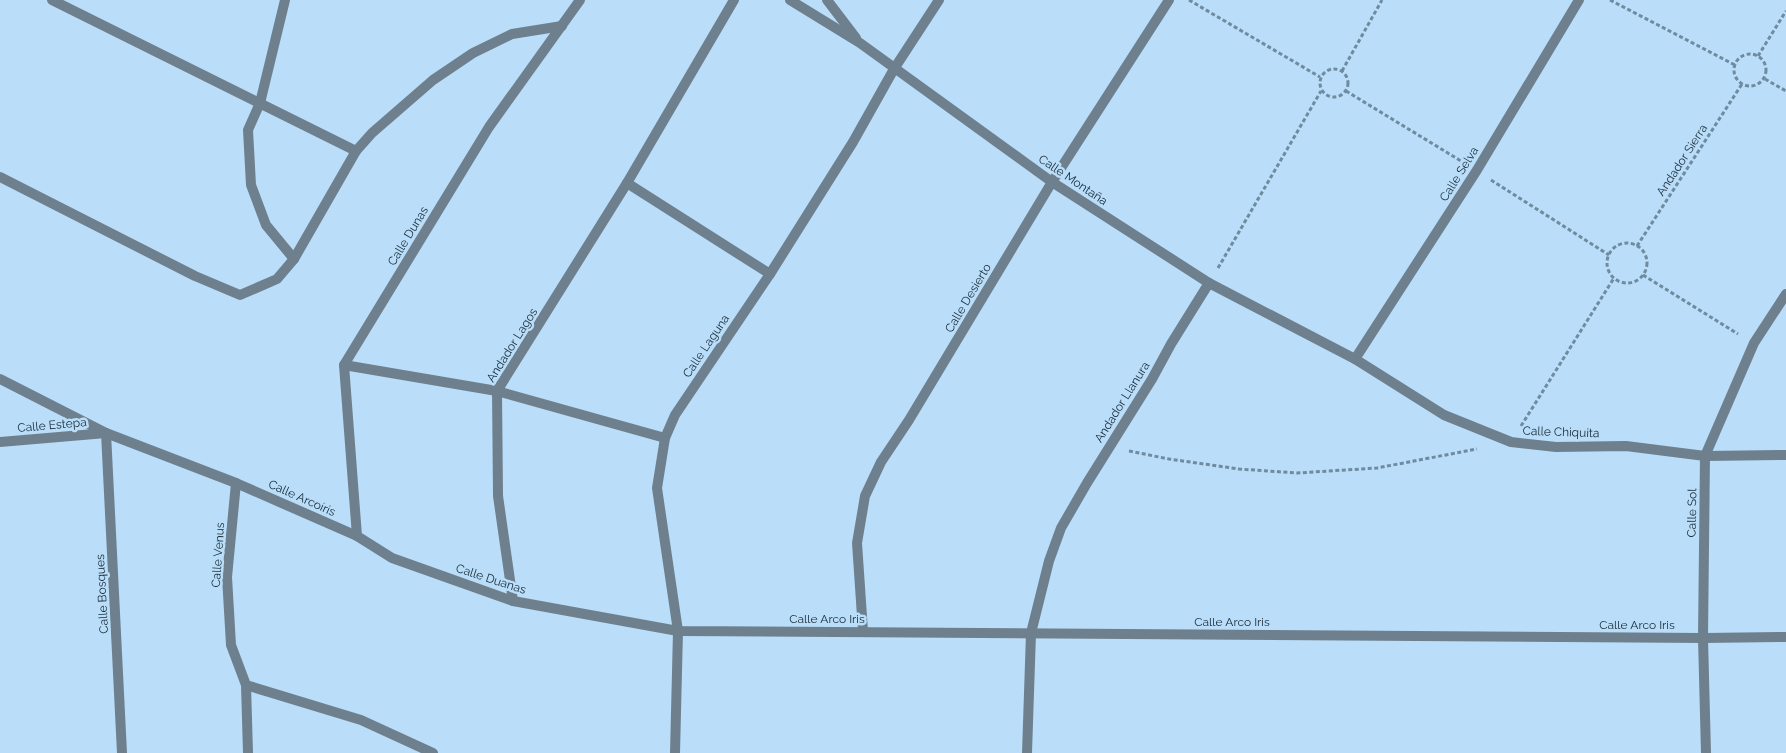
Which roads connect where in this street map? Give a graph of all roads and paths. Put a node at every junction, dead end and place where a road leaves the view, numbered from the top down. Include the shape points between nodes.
1 (52, 0) edge
2 (285, 0) edge
3 (580, 0) edge
4 (734, 0) edge
5 (790, 0) edge
6 (827, 0) edge
7 (939, 0) edge
8 (1169, 0) edge
9 (1189, 0) edge
10 (1382, 0) edge
11 (1579, 0) edge
12 (1610, 0) edge
13 (1786, 11) edge
14 (562, 26) junction
15 (860, 43) junction
16 (1758, 56) junction
17 (1735, 64) junction
18 (894, 69) junction
19 (1342, 71) junction
20 (1320, 77) junction
21 (1765, 78) junction
22 (1742, 84) junction
23 (1321, 91) junction
24 (1786, 92) edge
25 (260, 103) junction
26 (356, 151) junction
27 (0, 176) edge
28 (1052, 182) junction
29 (627, 183) junction
30 (1637, 246) junction
31 (294, 259) junction
32 (770, 274) junction
33 (1644, 275) junction
34 (1614, 278) junction
35 (1209, 283) junction
36 (1786, 294) edge
37 (1754, 343) junction
38 (1355, 359) junction
39 (344, 365) junction
40 (0, 379) edge
41 (498, 392) junction
42 (106, 433) junction
43 (665, 438) junction
44 (0, 442) edge
45 (1510, 442) junction
46 (1109, 447) junction
47 (1786, 454) edge
48 (1705, 456) junction
49 (236, 483) junction
50 (357, 536) junction
51 (513, 601) junction
52 (678, 631) junction
53 (863, 631) junction
54 (1031, 633) junction
55 (1786, 637) edge
56 (1702, 638) junction
57 (246, 685) junction
58 (122, 753) edge
59 (248, 753) edge
60 (433, 753) edge
61 (676, 753) edge
62 (1027, 753) edge
63 (1706, 753) edge

1 - 25 street
2 - 25 street
3 - 14 street, Calle Dunas
4 - 29 street, Andador Lagos
5 - 15 street, Calle Montaña
6 - 15 street
7 - 18 street, Calle Laguna
8 - 28 street, Calle Desierto
9 - 20 path
10 - 19 path
11 - 38 street, Calle Selva via 1477,170
12 - 17 path
13 - 16 path
14 - 26 street via 512,34 474,53 432,80
14 - 39 street, Calle Dunas via 489,127
15 - 18 street, Calle Montaña
16 - 17 path via 1748,54
16 - 21 path via 1767,68
17 - 22 path via 1735,76
18 - 28 street, Calle Montaña
18 - 32 street, Calle Laguna via 853,142
19 - 20 path via 1332,68
19 - 23 path via 1348,83 1346,92 1334,98
20 - 23 path
21 - 22 path via 1752,87
21 - 24 path
22 - 30 path, Andador Sierra
23 - 35 path
25 - 26 street
25 - 31 street via 248,130 251,184 266,225
26 - 31 street
27 - 31 street via 195,276 240,295 277,279
28 - 35 street, Calle Montaña
28 - 53 street, Calle Desierto via 881,462 865,496 857,543
29 - 32 street
29 - 41 street, Andador Lagos
30 - 33 path via 1645,255
30 - 34 path via 1624,243 1609,255 1607,267
32 - 43 street, Calle Laguna via 675,415
33 - 34 path via 1626,283
33 - 37 path
34 - 45 path
35 - 38 street, Calle Montaña
35 - 46 street, Andador Llanura
36 - 37 street, Calle Sol
37 - 48 street, Calle Sol
38 - 45 street, Calle Chiquita via 1444,415
39 - 41 street
39 - 50 street
40 - 42 street
41 - 43 street
41 - 51 street, Andador Lagos via 498,496
42 - 44 street, Calle Estepa
42 - 49 street
42 - 58 street, Calle Bosques
43 - 52 street, Calle Laguna via 657,488
45 - 46 path via 1378,468 1297,473 1239,469
45 - 48 street, Calle Chiquita via 1556,447 1626,446
46 - 54 street, Andador Llanura via 1061,528
47 - 48 street, Calle Chiquita
48 - 56 street, Calle Sol
49 - 50 street, Calle Arcoíris
49 - 57 street, Calle Venus via 227,577 231,645
50 - 51 street, Calle Duanas via 392,558
51 - 52 street, Calle Duanas
52 - 53 street, Calle Arco Iris
52 - 61 street, Calle Laguna
53 - 54 street, Calle Arco Iris
54 - 56 street, Calle Arco Iris
54 - 62 street, Andador Llanura
55 - 56 street, Calle Arco Iris
56 - 63 street, Calle Sol
57 - 59 street, Calle Venus
57 - 60 street via 361,720

